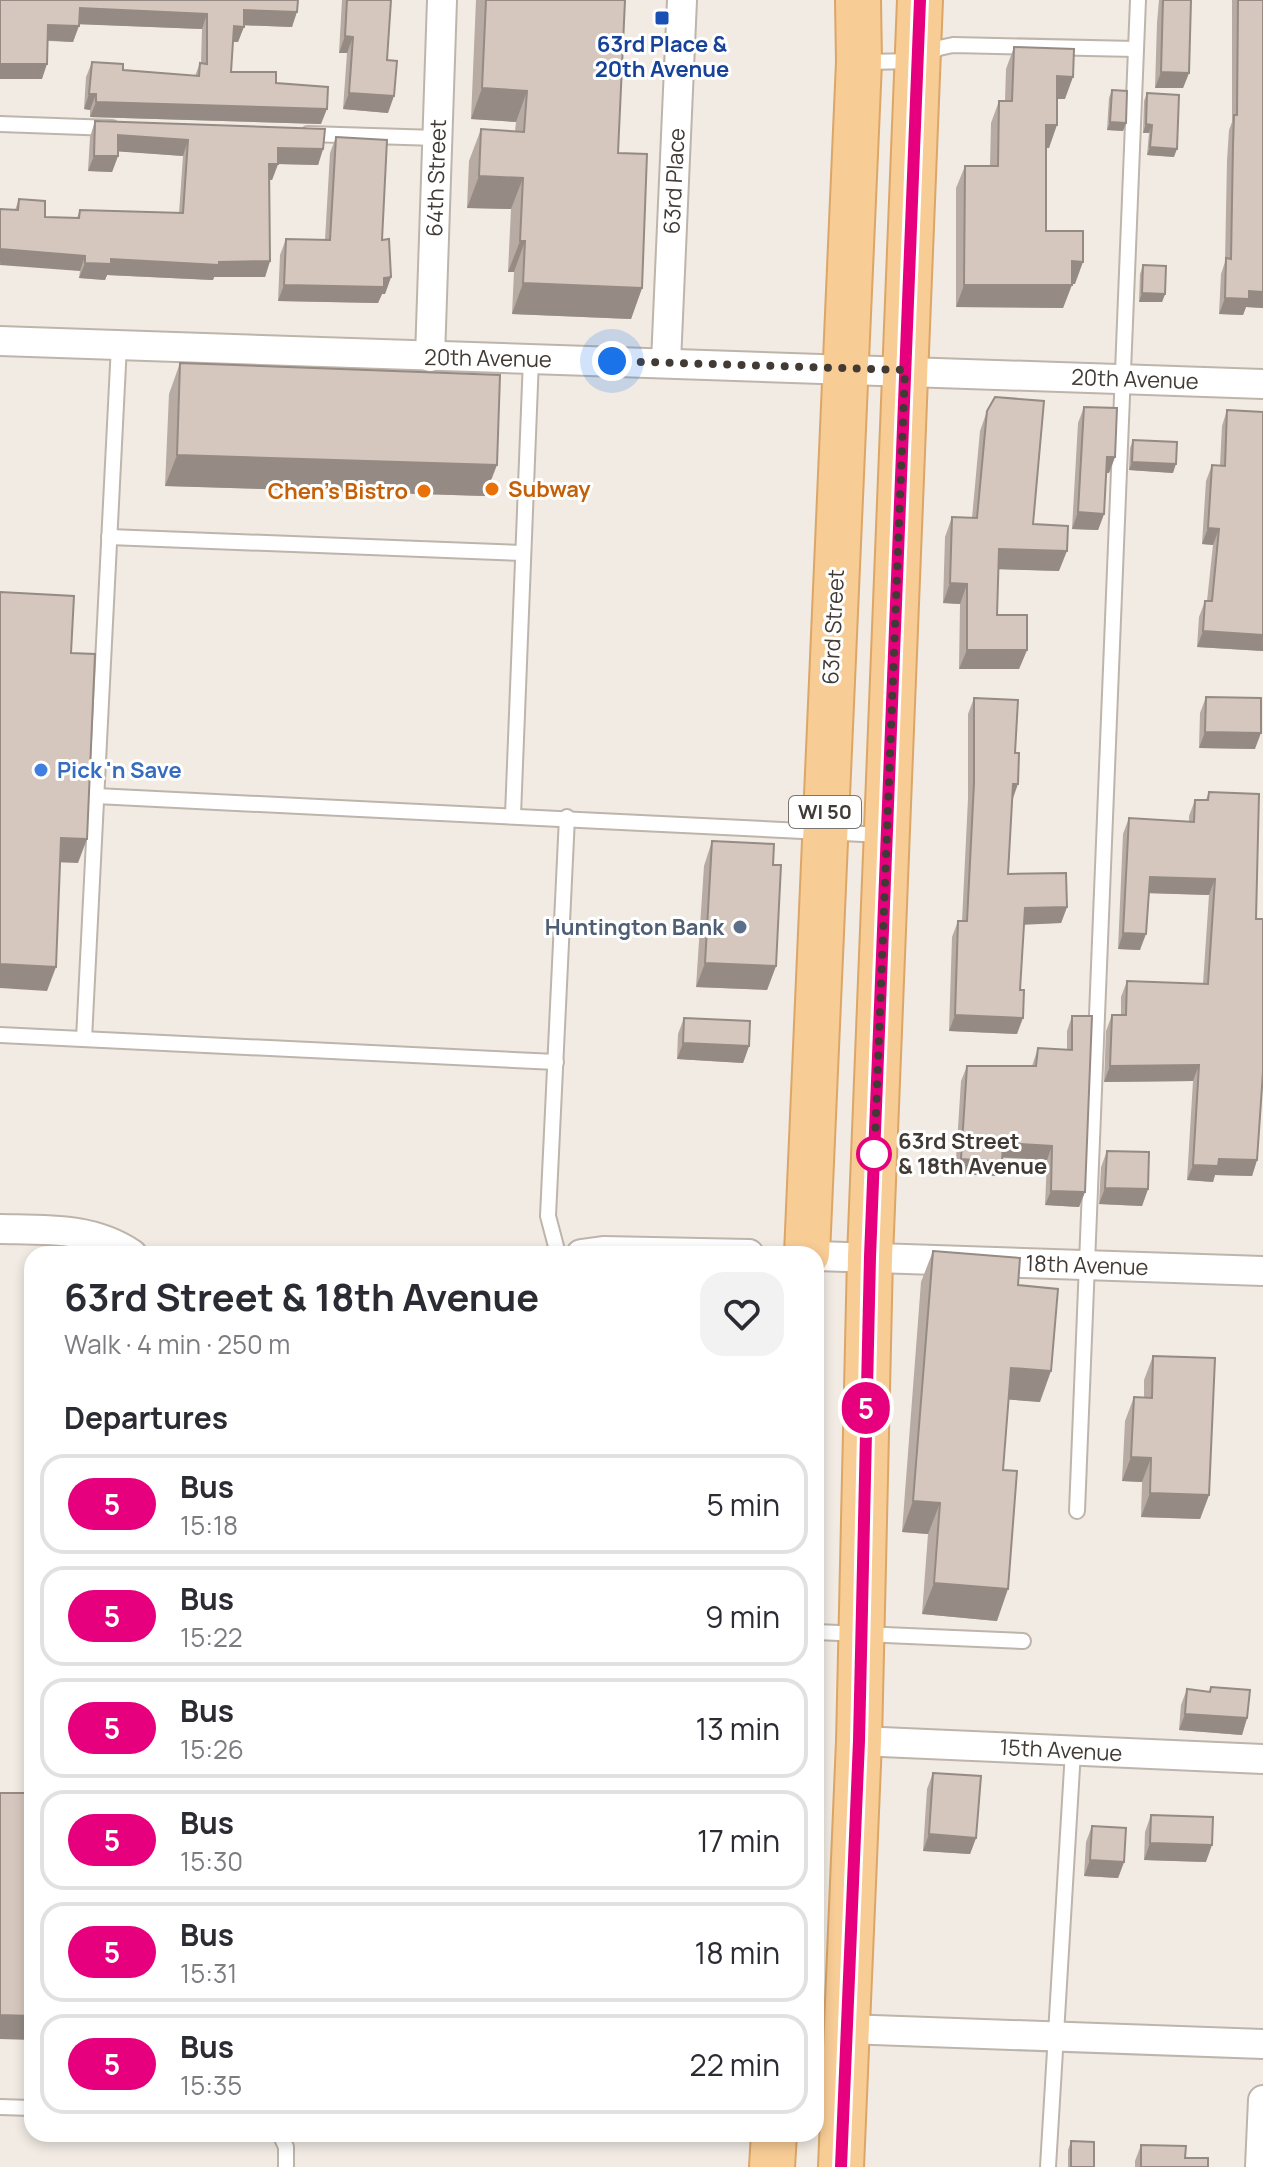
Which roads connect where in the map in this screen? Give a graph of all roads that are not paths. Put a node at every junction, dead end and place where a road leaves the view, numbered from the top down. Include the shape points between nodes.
1 (442, 0) edge
2 (682, 0) edge
3 (858, 0) edge
4 (920, 0) edge
5 (1138, 0) edge
6 (1136, 49) junction
7 (917, 61) junction
8 (859, 62) junction
9 (0, 124) edge
10 (125, 128) edge
11 (296, 134) edge
12 (437, 138) junction
13 (0, 341) edge
14 (119, 345) junction
15 (430, 357) junction
16 (531, 359) junction
17 (666, 362) junction
18 (845, 370) junction
19 (905, 370) junction
20 (1122, 378) junction
21 (1263, 384) edge
22 (109, 537) junction
23 (523, 553) junction
24 (96, 796) junction
25 (513, 815) junction
26 (567, 817) junction
27 (824, 832) junction
28 (887, 835) junction
29 (0, 1035) edge
30 (84, 1039) junction
31 (556, 1062) junction
32 (0, 1229) edge
33 (118, 1246) edge
34 (556, 1246) edge
35 (807, 1246) edge
36 (824, 1256) edge
37 (870, 1257) junction
38 (1086, 1265) junction
39 (1263, 1271) edge
40 (1077, 1511) dead end
41 (824, 1633) edge
42 (861, 1636) junction
43 (1023, 1641) dead end
44 (859, 1741) junction
45 (1073, 1751) junction
46 (1263, 1759) edge
47 (846, 2029) junction
48 (1056, 2035) junction
49 (1263, 2044) edge
50 (1263, 2100) edge
51 (0, 2107) edge
52 (24, 2108) edge
53 (284, 2142) edge
54 (774, 2142) edge
55 (286, 2167) edge
56 (772, 2167) edge
57 (841, 2167) edge
58 (1048, 2167) edge
59 (1260, 2167) edge

1 - 12 street, 64th Street
2 - 17 street, 63rd Place
3 - 8 main road, 63rd Street / WI 50
4 - 7 main road, WI 50
5 - 6 lane
6 - 7 lane via 953,45
6 - 20 lane
7 - 8 lane
7 - 19 main road, WI 50
8 - 18 main road, 63rd Street / WI 50
9 - 10 lane
11 - 12 lane
12 - 15 street, 64th Street
13 - 14 street, 20th Avenue
14 - 15 street, 20th Avenue
14 - 22 lane
15 - 16 street, 20th Avenue
16 - 17 street, 20th Avenue
16 - 23 lane
17 - 18 street, 20th Avenue
18 - 19 street, 20th Avenue
18 - 27 main road, 63rd Street / WI 50
19 - 20 street, 20th Avenue
19 - 28 main road, WI 50
20 - 21 street, 20th Avenue
20 - 38 lane
22 - 23 lane
22 - 24 lane
23 - 25 lane
24 - 25 lane
24 - 30 lane
25 - 26 lane
26 - 27 lane
26 - 31 lane
27 - 28 lane
27 - 35 main road, 63rd Street / WI 50
28 - 37 main road, WI 50
29 - 30 lane
30 - 31 lane
31 - 34 lane via 548,1216
32 - 33 street via 77,1231
36 - 37 street, 18th Avenue
37 - 38 street, 18th Avenue
37 - 42 main road, WI 50
38 - 39 street, 18th Avenue
38 - 40 lane
41 - 42 lane
42 - 43 lane
42 - 44 main road, WI 50
44 - 45 street, 15th Avenue
44 - 47 main road, WI 50
45 - 46 street, 15th Avenue
45 - 48 lane
47 - 48 street
47 - 57 main road, WI 50
48 - 49 street
48 - 58 lane
50 - 59 street
51 - 52 lane
53 - 55 lane
54 - 56 main road

